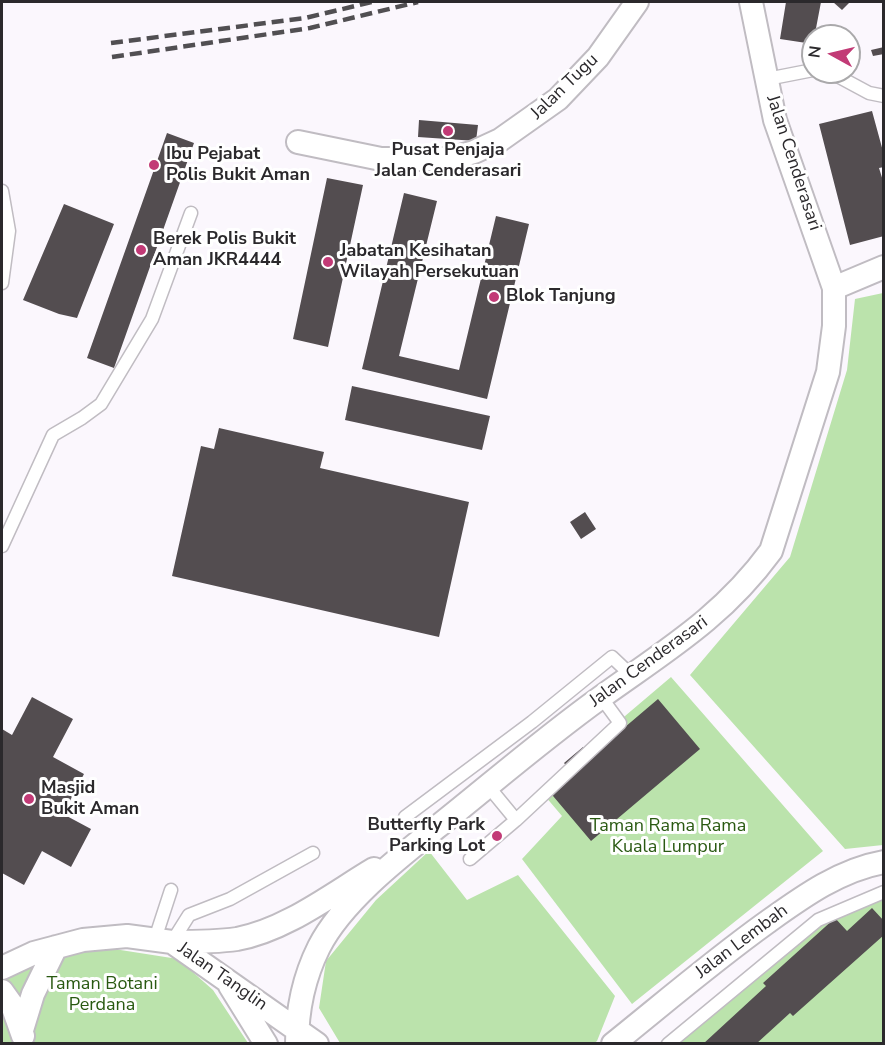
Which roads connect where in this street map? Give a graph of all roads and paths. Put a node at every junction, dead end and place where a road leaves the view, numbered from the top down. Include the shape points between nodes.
1 (638, 2) edge
2 (752, 2) edge
3 (801, 72) edge
4 (767, 79) junction
5 (852, 84) edge
6 (884, 96) edge
7 (298, 142) dead end
8 (2, 191) edge
9 (191, 213) dead end
10 (5, 231) edge
11 (884, 267) edge
12 (2, 283) edge
13 (834, 288) junction
14 (2, 546) edge
15 (632, 676) junction
16 (601, 697) junction
17 (539, 731) junction
18 (488, 786) junction
19 (405, 817) dead end
20 (516, 820) junction
21 (416, 844) junction
22 (313, 853) dead end
23 (470, 859) dead end
24 (884, 862) edge
25 (171, 890) dead end
26 (884, 892) edge
27 (164, 941) junction
28 (56, 947) junction
29 (2, 968) edge
30 (225, 978) junction
31 (2, 991) edge
32 (23, 1037) edge
33 (297, 1037) edge
34 (266, 1044) edge
35 (317, 1044) edge
36 (613, 1044) edge
37 (668, 1044) edge

1 - 7 street, Jalan Tugu via 598,57 558,99 510,134 474,152 450,159 381,159
2 - 4 street, Jalan Cenderasari
3 - 4 lane
4 - 13 street, Jalan Cenderasari via 775,120
5 - 6 lane
8 - 10 lane
9 - 14 lane via 152,319 101,404 52,435
10 - 12 lane
11 - 13 street
13 - 15 street, Jalan Cenderasari via 828,372 771,551 754,574 701,627
15 - 16 street, Jalan Cenderasari
15 - 17 lane via 612,657
16 - 17 street, Jalan Cenderasari
16 - 20 lane via 620,723
17 - 18 street, Jalan Cenderasari
17 - 19 lane
18 - 20 lane
18 - 21 street, Jalan Cenderasari
20 - 23 lane
21 - 27 street, Jalan Cenderasari via 293,917 259,932 239,938
21 - 33 street, Jalan Cenderasari via 349,906 319,946 307,974
22 - 27 lane via 230,898 189,915
24 - 36 street, Jalan Lembah via 860,868 804,896 715,960
25 - 27 lane
26 - 37 lane via 818,920
27 - 28 street, Jalan Tanglin via 106,936
27 - 30 street, Jalan Tanglin
28 - 29 street, Jalan Tanglin
28 - 32 street via 33,994
30 - 33 street, Jalan Tanglin
30 - 34 street
31 - 32 street via 12,1005
33 - 35 street

